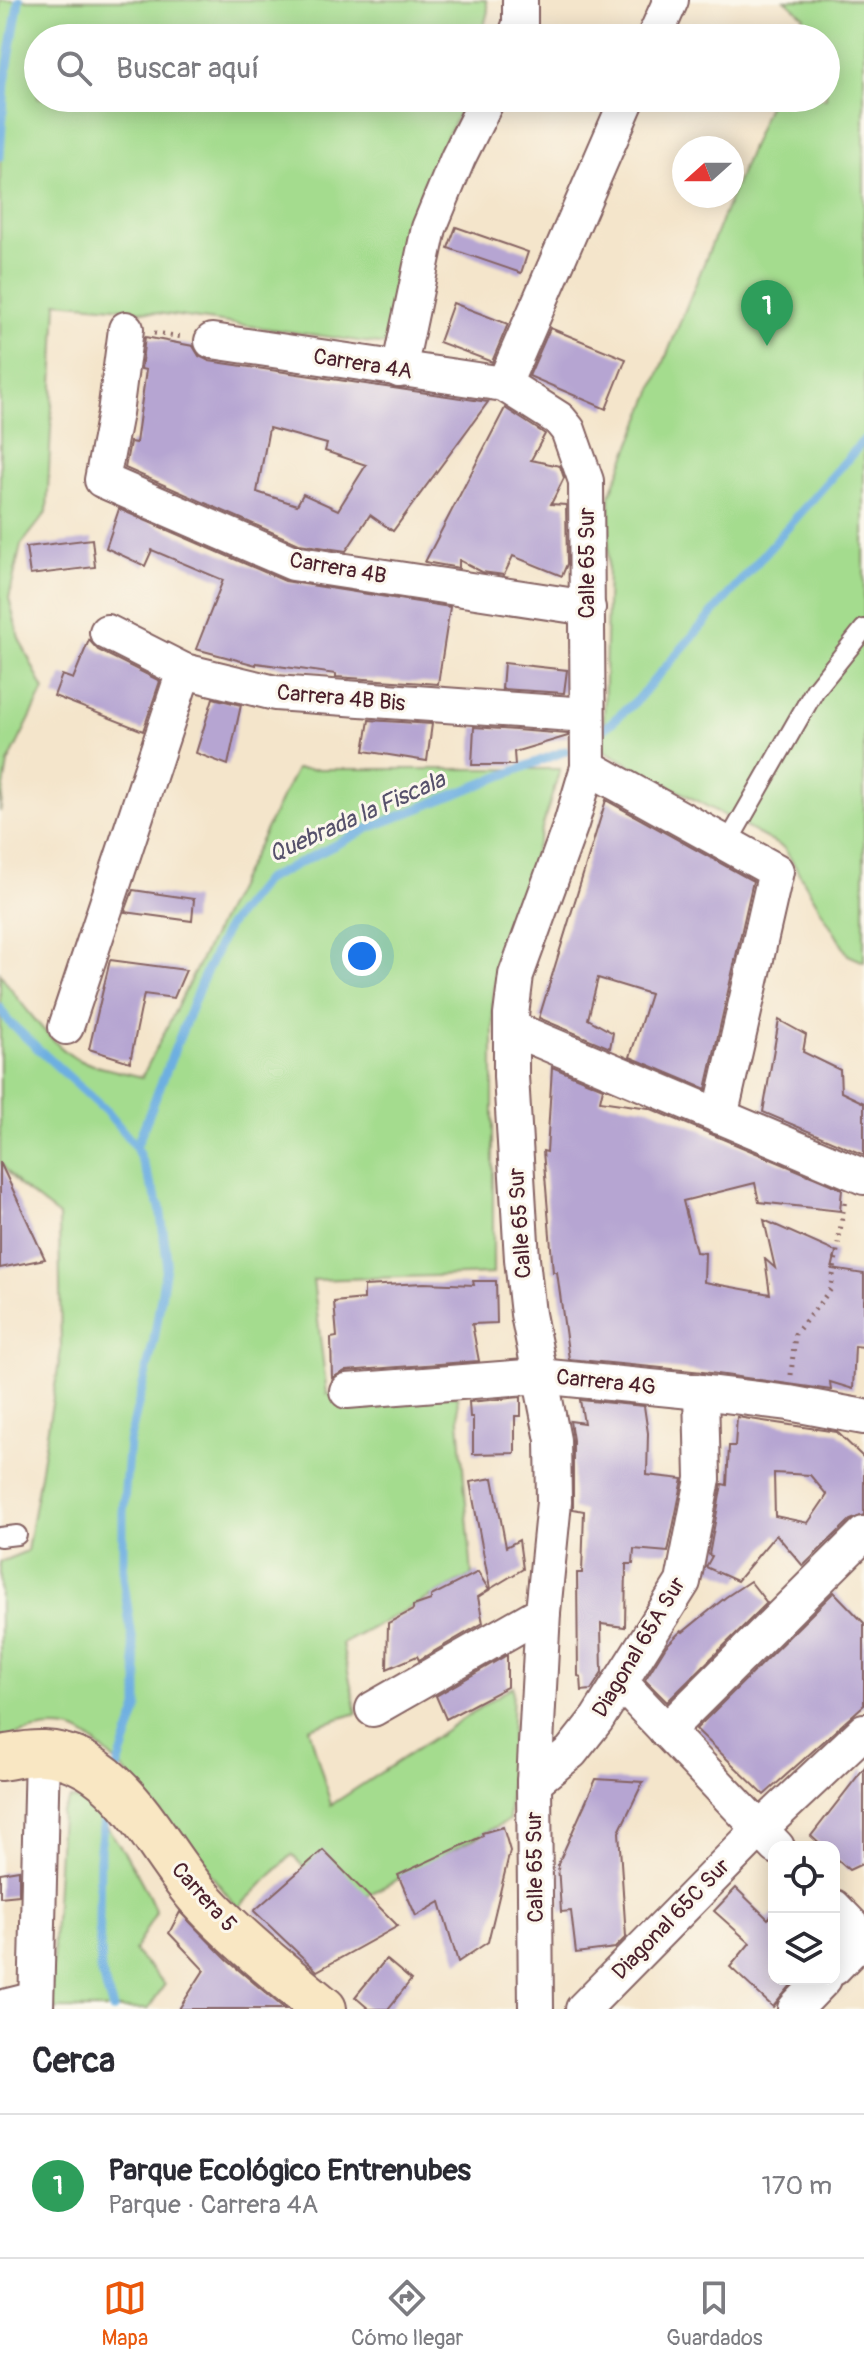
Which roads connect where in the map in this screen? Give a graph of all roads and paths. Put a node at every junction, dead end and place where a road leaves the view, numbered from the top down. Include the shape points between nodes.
1 (520, 0) edge
2 (671, 0) edge
3 (520, 24) edge
4 (660, 24) edge
5 (481, 112) edge
6 (622, 112) edge
7 (126, 329) joint
8 (212, 341) joint
9 (399, 370) junction
10 (504, 384) junction
11 (576, 447) joint
12 (588, 608) junction
13 (864, 629) edge
14 (107, 632) dead end
15 (184, 671) junction
16 (587, 715) junction
17 (588, 767) junction
18 (727, 844) junction
19 (66, 1027) dead end
20 (511, 1028) junction
21 (720, 1117) junction
22 (857, 1174) edge
23 (539, 1376) junction
24 (347, 1391) dead end
25 (701, 1392) junction
26 (789, 1403) junction
27 (864, 1417) edge
28 (864, 1534) edge
29 (543, 1612) junction
30 (620, 1682) junction
31 (373, 1709) dead end
32 (666, 1731) junction
33 (864, 1731) edge
34 (21, 1755) edge
35 (534, 1782) junction
36 (768, 1838) edge
37 (840, 1913) edge
38 (864, 1938) edge
39 (840, 1962) edge
40 (818, 1985) edge
41 (36, 2004) edge
42 (0, 2008) edge
43 (324, 2009) edge
44 (536, 2009) edge
45 (583, 2009) edge
46 (795, 2009) edge

1 - 3 street
2 - 4 street
5 - 9 street via 429,228
6 - 10 street
7 - 8 path
7 - 12 street, Carrera 4B via 102,480 293,563
8 - 9 street, Carrera 4A
9 - 10 street, Carrera 4A
10 - 11 street, Carrera 4A via 559,419
11 - 12 street, Calle 65 Sur via 586,481
12 - 16 street, Calle 65 Sur
13 - 18 lane via 815,690
14 - 15 street, Carrera 4B Bis
15 - 16 street, Carrera 4B Bis via 275,693
15 - 19 street
16 - 17 street, Calle 65 Sur
17 - 18 street
17 - 20 street, Calle 65 Sur via 516,975
18 - 21 street via 776,871
20 - 21 street
20 - 23 street, Calle 65 Sur via 522,1259
21 - 22 street
22 - 26 path via 831,1289 795,1334
23 - 24 street, Carrera 4G
23 - 25 street, Carrera 4G
23 - 29 street, Calle 65 Sur via 553,1440 554,1502
25 - 26 street, Carrera 4G
25 - 30 street, Diagonal 65A Sur via 703,1479 683,1582
26 - 27 street, Carrera 4G
28 - 32 street
29 - 31 street
29 - 35 street, Calle 65 Sur
30 - 32 street
30 - 35 street, Diagonal 65A Sur via 571,1752
32 - 36 street
33 - 36 street, Diagonal 65C Sur
34 - 41 street
34 - 43 street, Carrera 5 via 81,1762 109,1782 199,1897
35 - 44 street, Calle 65 Sur
36 - 45 street, Diagonal 65C Sur
37 - 38 street
38 - 39 street
40 - 46 street
41 - 42 street

